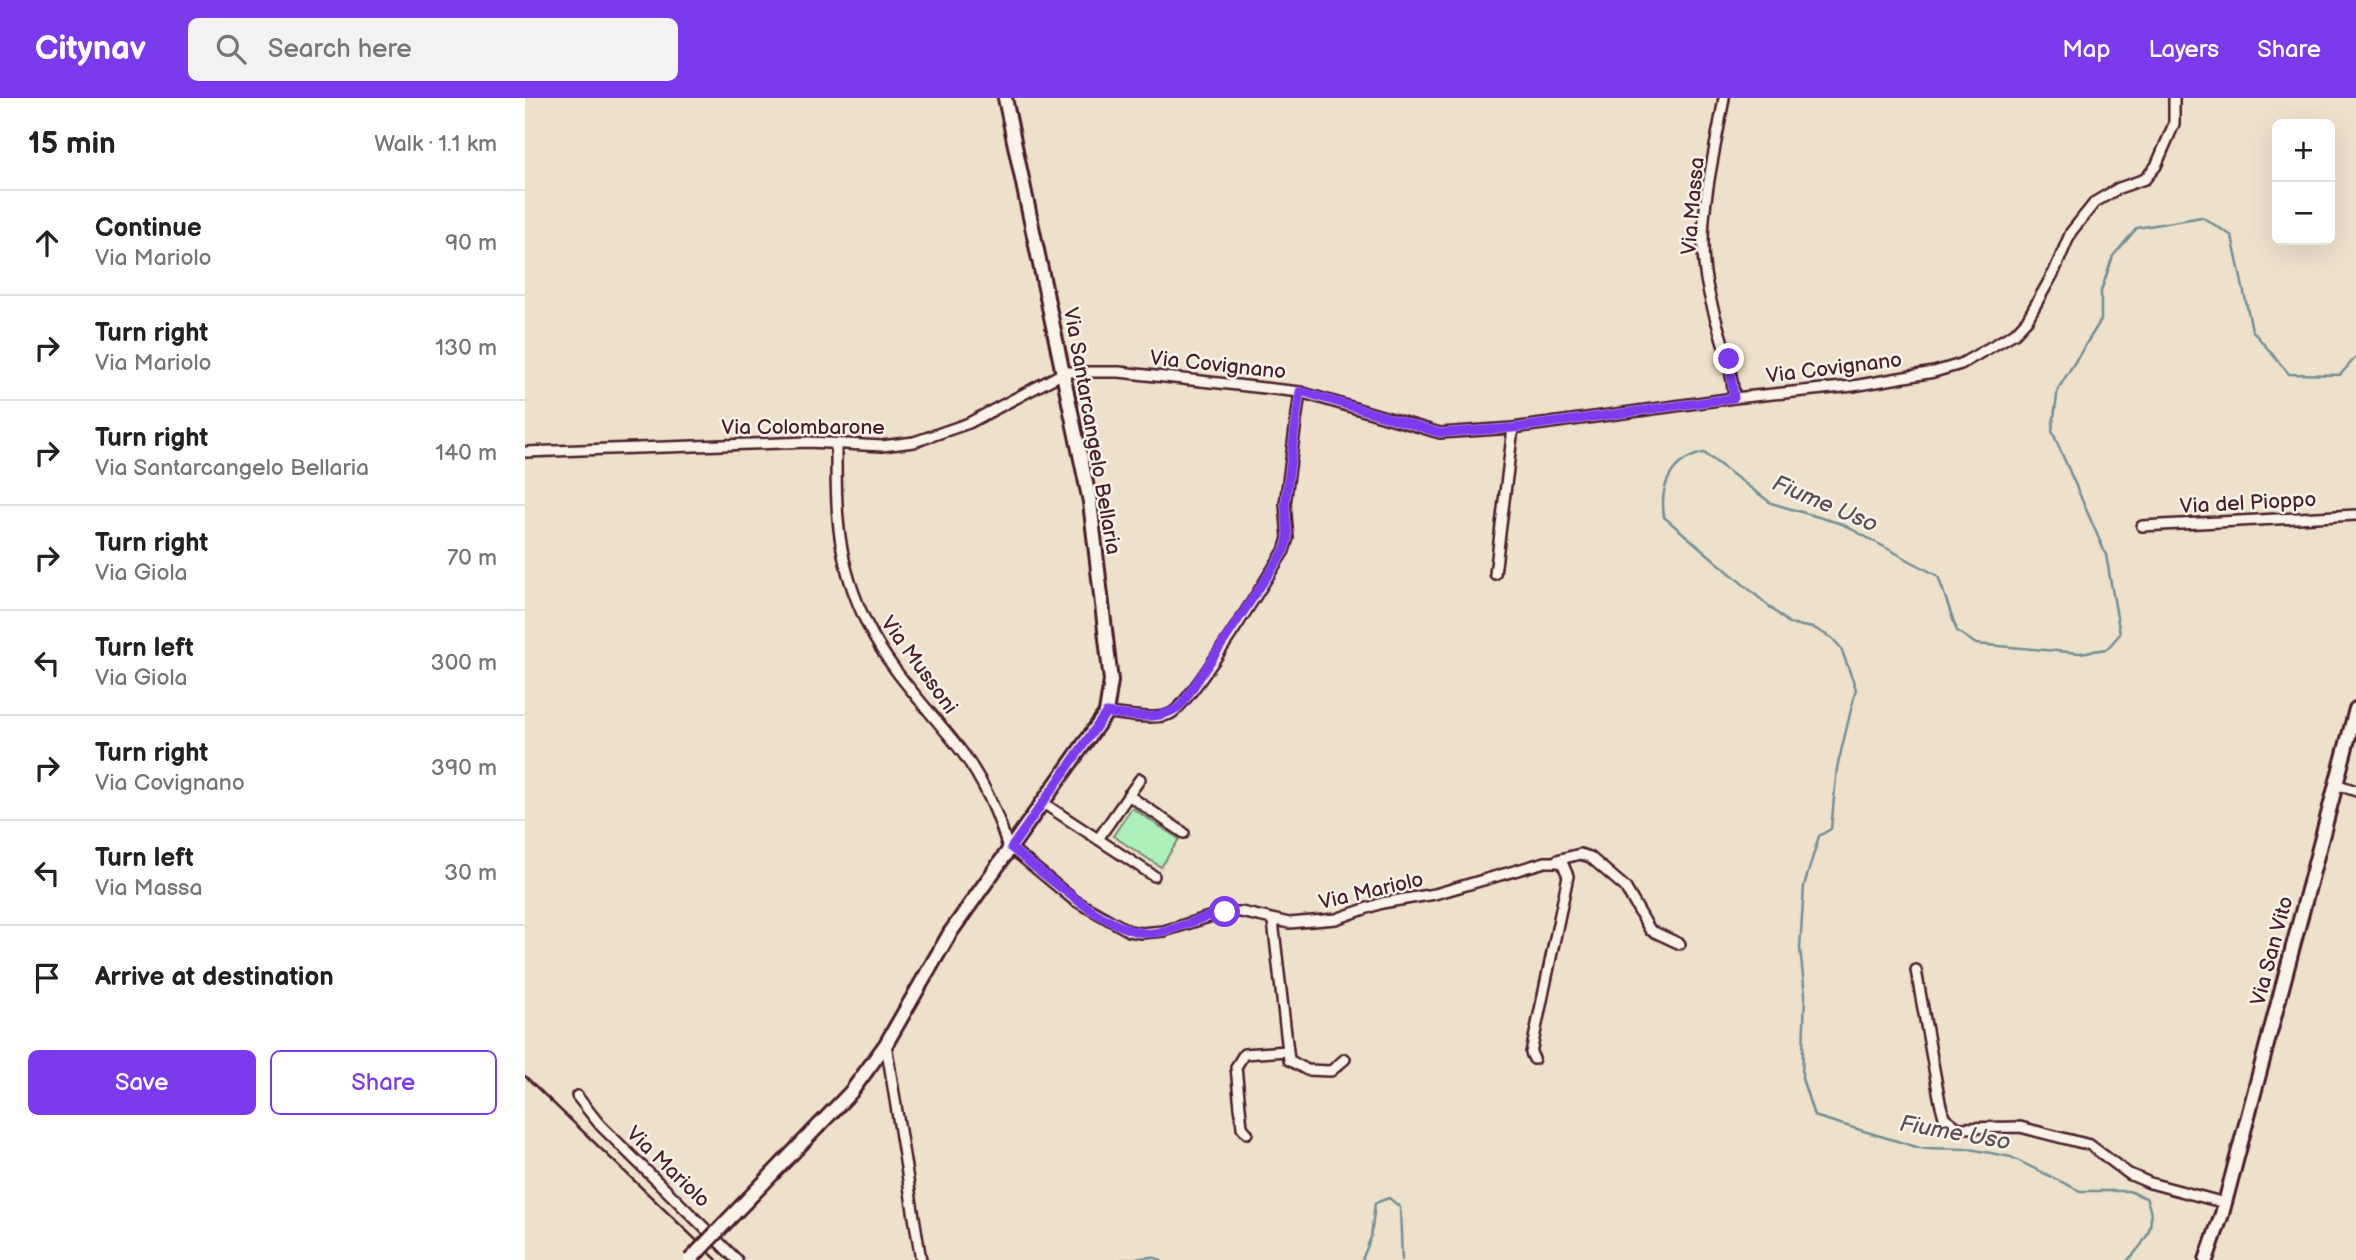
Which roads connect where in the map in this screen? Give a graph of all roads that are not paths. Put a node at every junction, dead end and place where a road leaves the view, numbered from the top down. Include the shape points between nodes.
1 (1005, 98) edge
2 (1724, 98) edge
3 (2174, 98) edge
4 (1065, 372) junction
5 (1300, 391) junction
6 (1734, 398) junction
7 (1513, 428) junction
8 (837, 444) junction
9 (525, 453) edge
10 (2356, 515) edge
11 (2142, 526) dead end
12 (1495, 574) dead end
13 (1106, 713) junction
14 (2355, 714) edge
15 (1140, 779) dead end
16 (2336, 785) junction
17 (2356, 791) edge
18 (1128, 795) junction
19 (1043, 803) junction
20 (1184, 833) dead end
21 (1098, 839) junction
22 (1010, 850) junction
23 (1556, 860) junction
24 (1154, 876) dead end
25 (1273, 921) junction
26 (1680, 944) dead end
27 (1916, 970) dead end
28 (886, 1044) junction
29 (1287, 1051) junction
30 (1345, 1059) dead end
31 (1534, 1059) dead end
32 (577, 1096) dead end
33 (1247, 1133) dead end
34 (2225, 1203) junction
35 (690, 1260) edge
36 (737, 1260) edge
37 (921, 1260) edge
38 (2207, 1260) edge

1 - 4 street, Via Santarcangelo Bellaria
2 - 6 street, Via Massa via 1704,255
3 - 6 street, Via Covignano via 2174,124 2156,166 2145,179 2095,202 2071,232 2054,272 2015,333 1961,364 1934,372
4 - 5 street, Via Covignano via 1119,372
4 - 8 street, Via Colombarone via 941,435 882,446
4 - 13 street, Via Santarcangelo Bellaria via 1090,502 1111,681
5 - 7 street, Via Covignano via 1440,433
5 - 13 street via 1285,504 1288,538 1284,551 1213,661 1173,713 1162,717
6 - 7 street, Via Covignano
7 - 12 street
8 - 9 street, Via Colombarone
8 - 22 street, Via Mussoni via 838,544 867,625 972,768
10 - 11 street, Via del Pioppo
13 - 19 street, Via Santarcangelo Bellaria
14 - 16 street, Via San Vito
15 - 18 street
16 - 17 street
16 - 34 street, Via San Vito
18 - 20 street
18 - 21 street
19 - 21 street
19 - 22 street, Via Santarcangelo Bellaria
21 - 24 street
22 - 25 street, Via Mariolo via 1074,900 1129,931 1153,933 1225,912
22 - 28 street, Via Santarcangelo Bellaria via 950,933
23 - 25 street, Via Mariolo via 1435,894 1382,903 1336,919
23 - 26 street, Via Mariolo via 1590,857 1625,887 1650,930
23 - 31 street via 1562,862 1568,876 1531,1053
25 - 29 street
27 - 34 street via 1944,1117 1958,1128 2020,1127 2090,1145 2129,1174
28 - 35 street, Via Santarcangelo Bellaria, bridge via 851,1092
28 - 37 street
29 - 30 street via 1294,1065 1307,1070 1331,1071
29 - 33 street via 1244,1054 1236,1066 1242,1127
32 - 36 street, Via Mariolo via 600,1125
34 - 38 street, Via San Vito

